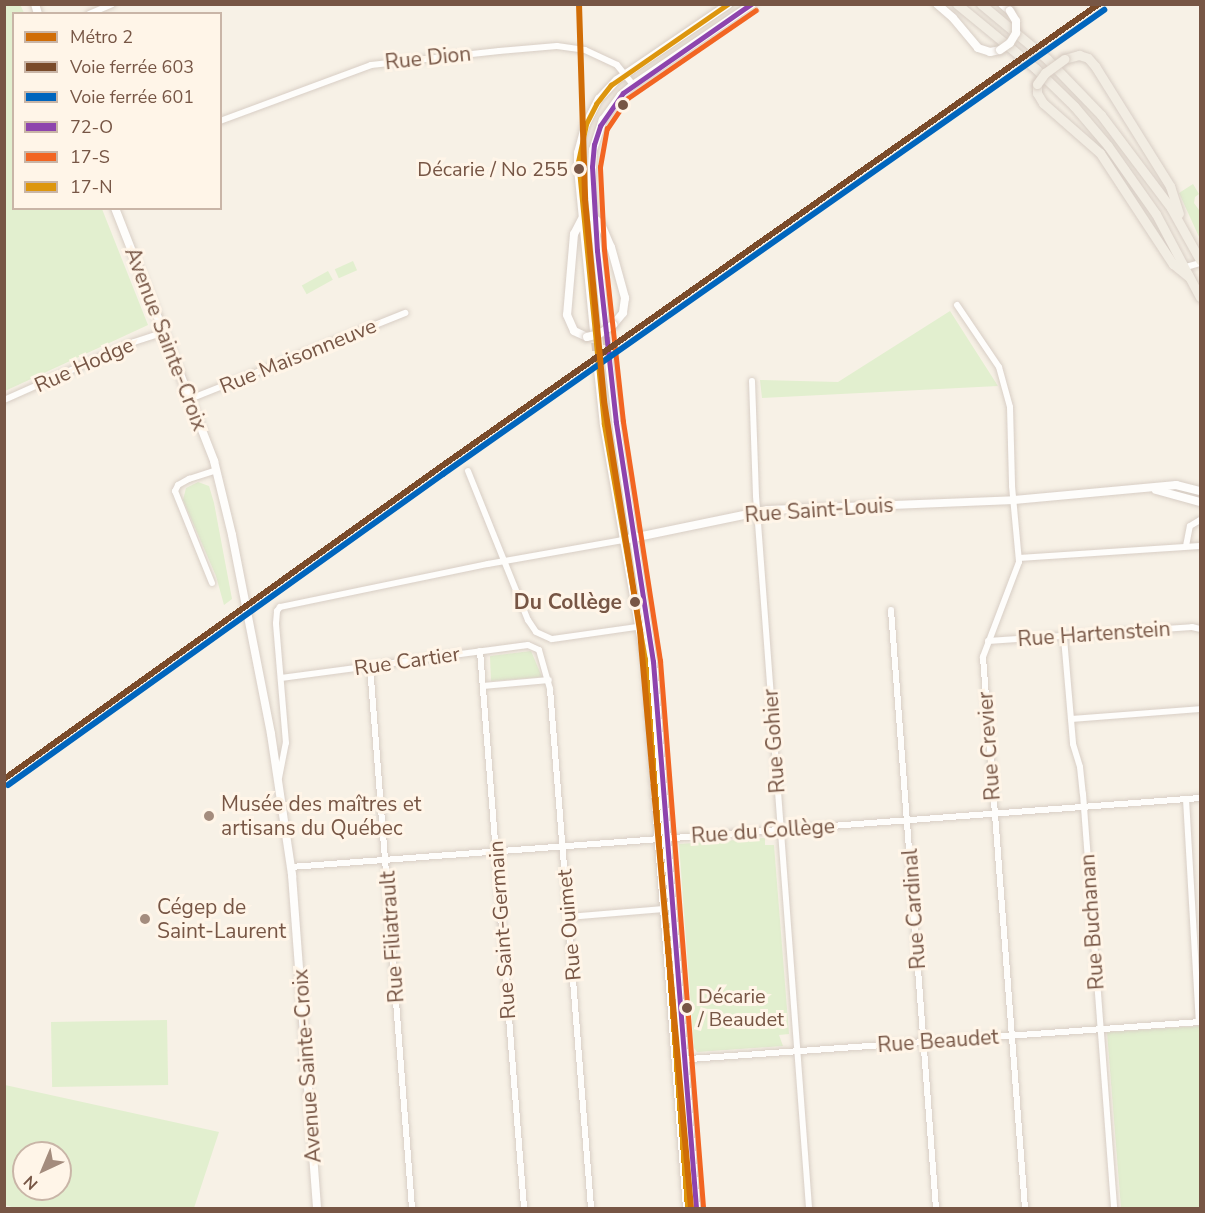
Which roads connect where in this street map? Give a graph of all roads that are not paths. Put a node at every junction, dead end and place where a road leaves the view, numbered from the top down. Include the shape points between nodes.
1 (112, 4) edge
2 (729, 4) edge
3 (752, 4) edge
4 (937, 4) edge
5 (957, 4) edge
6 (981, 4) edge
7 (1002, 4) edge
8 (94, 12) edge
9 (624, 74) junction
10 (633, 85) junction
11 (222, 120) edge
12 (116, 210) edge
13 (582, 218) junction
14 (594, 218) junction
15 (1182, 225) junction
16 (1200, 262) edge
17 (1186, 267) junction
18 (1192, 280) junction
19 (1200, 297) edge
20 (957, 304) dead end
21 (405, 313) dead end
22 (605, 325) tunnel mouth
23 (164, 333) junction
24 (590, 334) junction
25 (609, 362) tunnel mouth
26 (598, 369) tunnel mouth
27 (752, 381) dead end
28 (190, 399) junction
29 (4, 400) edge
30 (217, 470) junction
31 (468, 471) dead end
32 (1153, 489) junction
33 (1200, 491) edge
34 (1014, 500) junction
35 (1200, 502) edge
36 (757, 512) junction
37 (1200, 520) edge
38 (635, 537) junction
39 (623, 540) junction
40 (1186, 546) junction
41 (1200, 546) edge
42 (1019, 558) junction
43 (505, 561) junction
44 (212, 583) dead end
45 (279, 608) joint
46 (891, 610) dead end
47 (644, 626) junction
48 (1200, 629) edge
49 (1064, 638) junction
50 (988, 641) junction
51 (534, 645) joint
52 (480, 651) junction
53 (370, 666) junction
54 (281, 678) junction
55 (549, 680) junction
56 (483, 686) junction
57 (1200, 709) edge
58 (1071, 719) junction
59 (278, 782) junction
60 (1200, 798) edge
61 (1186, 800) junction
62 (1084, 807) junction
63 (993, 813) junction
64 (907, 820) junction
65 (781, 830) junction
66 (669, 838) junction
67 (658, 839) junction
68 (562, 846) junction
69 (496, 851) junction
70 (386, 859) junction
71 (291, 867) junction
72 (664, 909) junction
73 (568, 917) junction
74 (1200, 1022) edge
75 (1100, 1028) junction
76 (1011, 1036) junction
77 (924, 1042) junction
78 (798, 1051) junction
79 (680, 1059) junction
80 (317, 1209) edge
81 (412, 1209) edge
82 (524, 1209) edge
83 (591, 1209) edge
84 (687, 1209) edge
85 (696, 1209) edge
86 (809, 1209) edge
87 (936, 1209) edge
88 (1025, 1209) edge
89 (1114, 1209) edge

1 - 8 street
2 - 9 street
3 - 10 street
4 - 7 street, bridge via 978,48 990,52 1010,43 1016,33 1016,21
5 - 17 main road via 1015,50 1082,116 1144,194
6 - 15 main road via 1082,93 1125,144
9 - 10 street, Rue Dion
9 - 11 street, Rue Dion via 598,54 564,46 394,60 349,71
9 - 13 street via 600,99 583,132 578,162
10 - 14 street via 611,108 597,135 592,166
12 - 23 street, Avenue Sainte-Croix
13 - 24 street
13 - 24 street via 574,234 567,315 574,331
14 - 22 street
14 - 24 street, bridge via 601,224 616,262 625,298 618,320 605,331
15 - 16 main road
15 - 18 main road, bridge via 1170,186 1095,66 1079,55 1064,59 1046,73 1037,84 1043,103 1100,153 1173,264
16 - 17 street
17 - 18 main road
18 - 19 main road
20 - 34 street, Rue Crevier via 994,358 1006,386
21 - 28 street, Rue Maisonneuve
23 - 28 street, Avenue Sainte-Croix
23 - 29 street, Rue Hodge via 134,342
25 - 38 street
26 - 39 street
27 - 36 street, Rue Gohier
28 - 30 street, Avenue Sainte-Croix
30 - 44 street via 185,481 175,491
30 - 59 street, Avenue Sainte-Croix
31 - 43 street
32 - 33 street, Rue Saint-Louis via 1176,485
32 - 34 street, Rue Saint-Louis
32 - 35 street, Rue Saint-Louis
34 - 36 street, Rue Saint-Louis
34 - 42 street, Rue Crevier
36 - 38 street, Rue Saint-Louis
36 - 65 street, Rue Gohier
37 - 40 street via 1190,526
38 - 39 street, Rue Saint-Louis
38 - 47 street
39 - 43 street, Rue Saint-Louis
39 - 47 street
40 - 41 street
40 - 42 street
42 - 50 street, Rue Crevier
43 - 45 street, Rue Saint-Louis
43 - 47 street via 530,624 540,635 552,639
45 - 54 street, Avenue Sainte-Croix via 276,623
46 - 64 street, Rue Cardinal
47 - 66 street
47 - 67 street
48 - 49 street, Rue Hartenstein
49 - 50 street, Rue Hartenstein
49 - 58 street, Rue Buchanan
50 - 63 street, Rue Crevier via 983,657
51 - 52 street, Rue Cartier
51 - 55 street, Rue Ouimet
52 - 53 street, Rue Cartier
52 - 56 street, Rue Saint-Germain
53 - 54 street, Rue Cartier
53 - 70 street, Rue Filiatrault
54 - 59 street, Avenue Sainte-Croix via 286,743
55 - 56 street
55 - 68 street, Rue Ouimet
56 - 69 street, Rue Saint-Germain
57 - 58 street
58 - 62 street, Rue Buchanan
59 - 71 street, Avenue Sainte-Croix
60 - 61 street, Rue du Collège
61 - 62 street, Rue du Collège
61 - 74 street
62 - 63 street, Rue du Collège
62 - 75 street, Rue Buchanan
63 - 64 street, Rue du Collège
63 - 76 street, Rue Crevier
64 - 65 street, Rue du Collège
64 - 77 street, Rue Cardinal
65 - 66 street, Rue du Collège
65 - 78 street, Rue Gohier
66 - 67 street, Rue du Collège
66 - 79 street
67 - 68 street, Rue du Collège
67 - 72 street
68 - 69 street, Rue du Collège
68 - 73 street, Rue Ouimet
69 - 70 street, Rue du Collège
69 - 82 street, Rue Saint-Germain
70 - 71 street, Rue du Collège
70 - 81 street, Rue Filiatrault
71 - 80 street, Avenue Sainte-Croix
72 - 73 street
72 - 79 street
73 - 83 street, Rue Ouimet
74 - 75 street, Rue Beaudet
75 - 76 street, Rue Beaudet
75 - 89 street, Rue Buchanan
76 - 77 street, Rue Beaudet
76 - 88 street, Rue Crevier
77 - 78 street, Rue Beaudet
77 - 87 street, Rue Cardinal
78 - 79 street, Rue Beaudet
78 - 86 street, Rue Gohier
79 - 84 street
79 - 85 street

